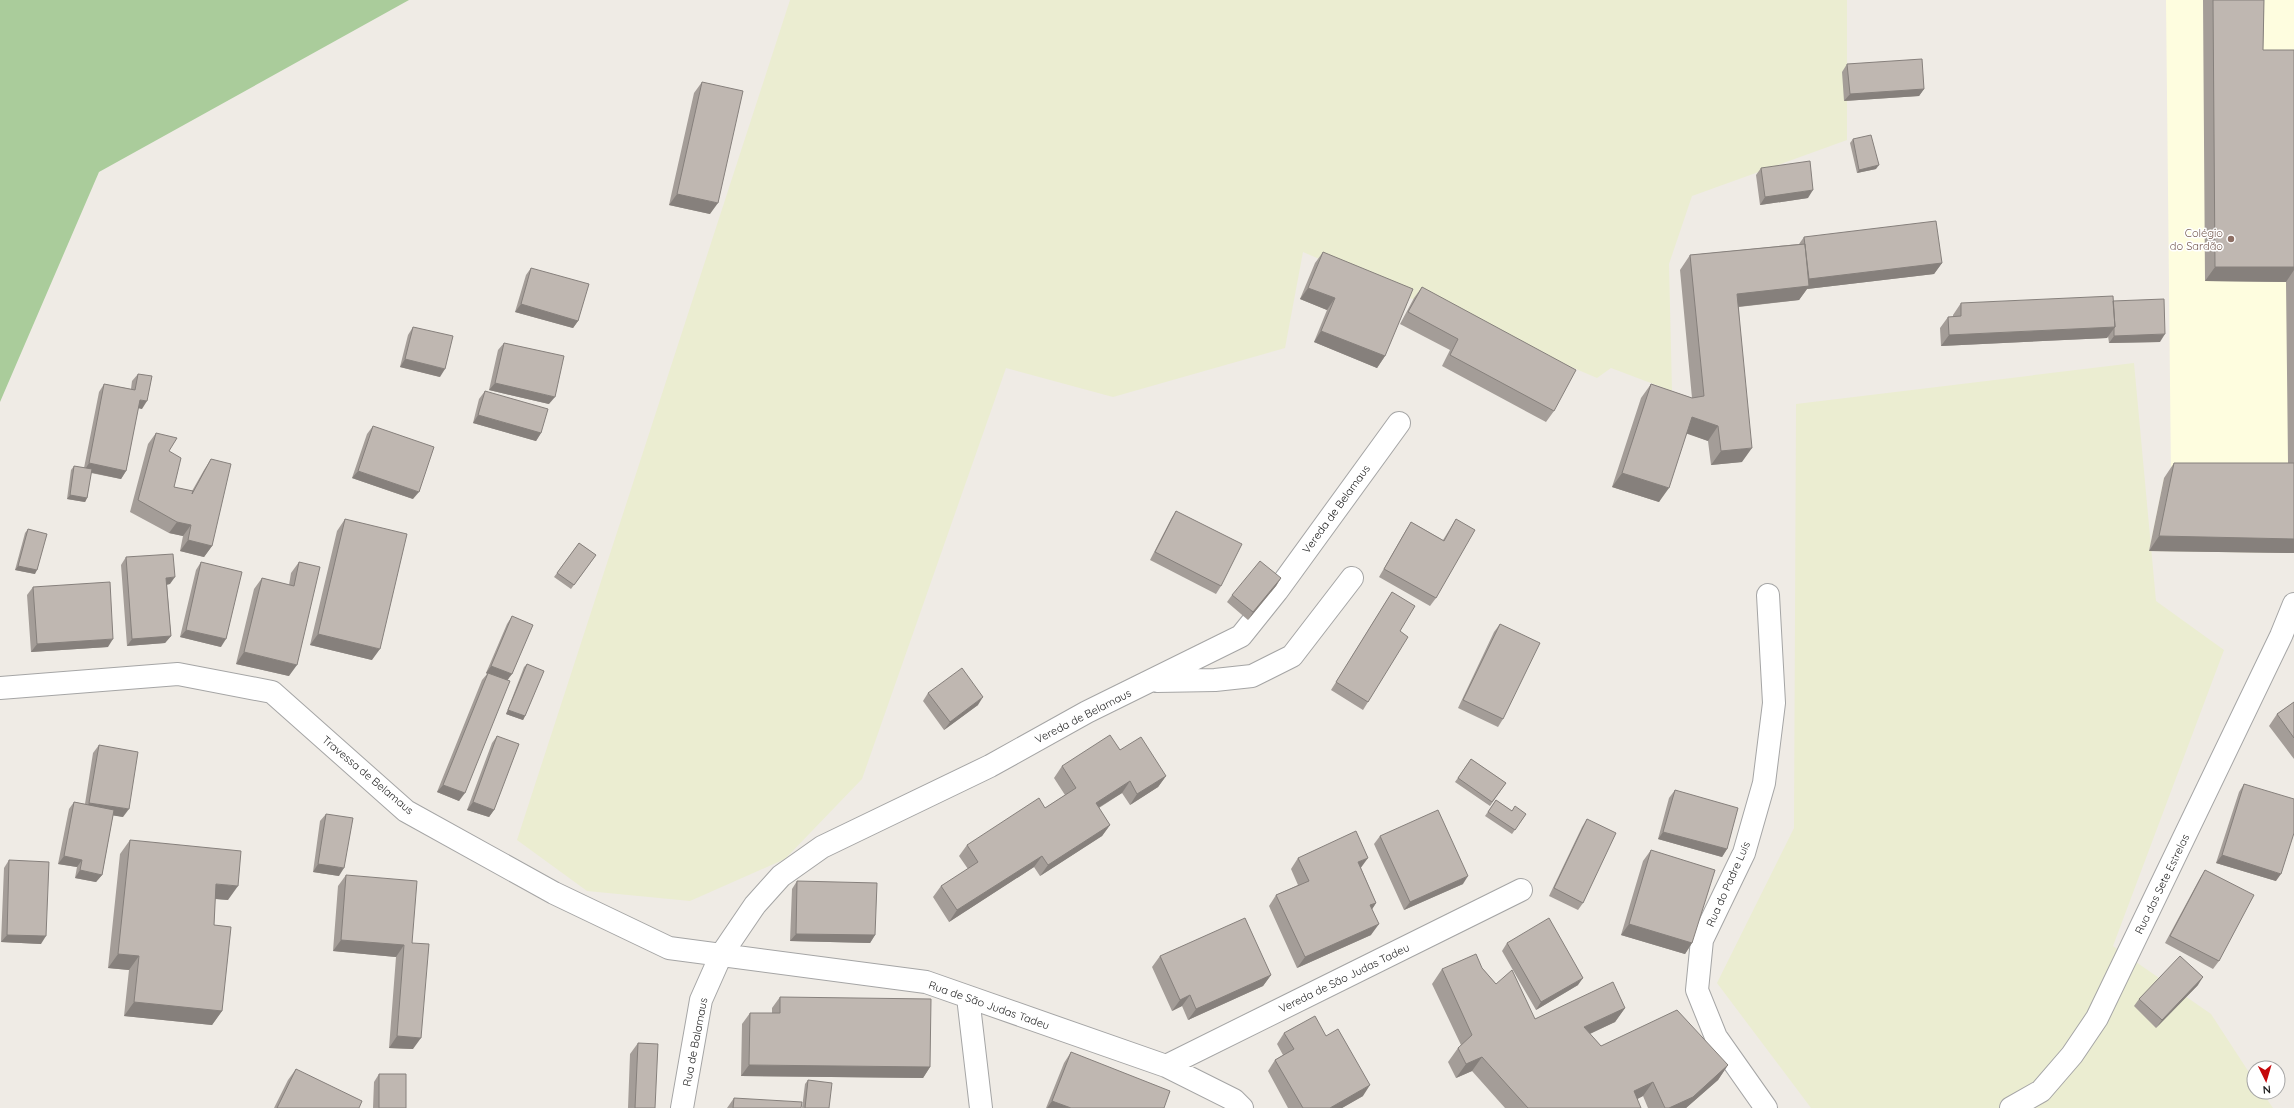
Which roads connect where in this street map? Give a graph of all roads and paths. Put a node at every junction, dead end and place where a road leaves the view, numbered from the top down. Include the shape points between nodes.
1 (1399, 423) dead end
2 (1352, 578) dead end
3 (1768, 595) dead end
4 (2294, 604) edge
5 (2288, 635) edge
6 (1152, 681) junction
7 (0, 688) edge
8 (1521, 890) dead end
9 (721, 955) junction
10 (968, 997) junction
11 (1166, 1066) junction
12 (682, 1108) edge
13 (981, 1108) edge
14 (1242, 1108) edge
15 (1766, 1108) edge
16 (2011, 1108) edge

1 - 6 street, Vereda de Belamaus via 1277,591 1240,636
2 - 6 street via 1292,656 1252,676 1215,680
3 - 15 street, Rua do Padre Luís via 1774,703 1764,783 1744,853 1702,940 1697,990 1716,1037
4 - 5 street, Rua das Sete Estrelas
5 - 16 street, Rua das Sete Estrelas via 2097,1018 2072,1055 2041,1091
6 - 9 street, Vereda de Belamaus via 1087,712 990,766 822,847 781,876 755,905
7 - 9 street, Travessa de Belamaus via 178,674 272,692 406,810 554,893 669,948
8 - 11 street, Vereda de São Judas Tadeu
9 - 10 street, Rua de São Judas Tadeu via 926,982
9 - 12 street, Rua de Balamaus via 701,1000
10 - 11 street, Rua de São Judas Tadeu
10 - 13 street
11 - 14 street, Rua de São Judas Tadeu via 1234,1100

